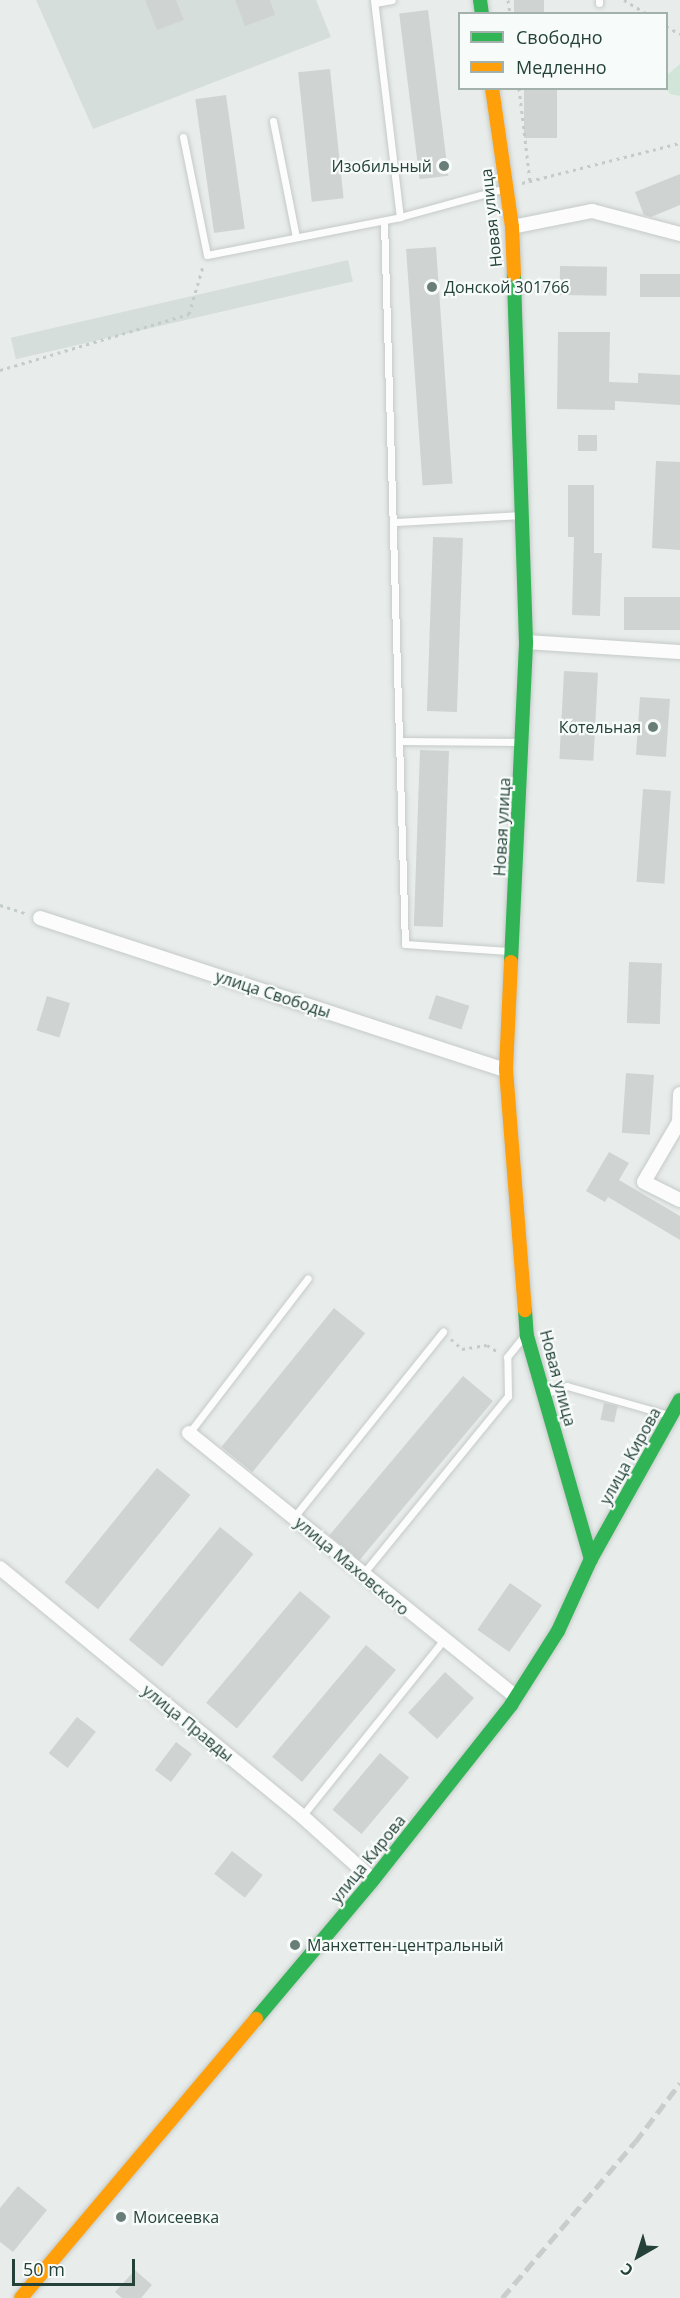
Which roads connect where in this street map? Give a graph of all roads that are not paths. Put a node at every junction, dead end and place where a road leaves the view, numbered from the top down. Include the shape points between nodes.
1 (392, 0) edge
2 (375, 2) edge
3 (492, 90) edge
4 (273, 121) dead end
5 (183, 137) dead end
6 (505, 188) junction
7 (400, 217) junction
8 (384, 221) junction
9 (512, 227) junction
10 (680, 234) edge
11 (296, 237) junction
12 (522, 514) junction
13 (395, 522) junction
14 (526, 642) junction
15 (680, 652) edge
16 (400, 741) junction
17 (523, 742) junction
18 (40, 918) road end
19 (512, 951) junction
20 (506, 1070) junction
21 (680, 1094) edge
22 (680, 1200) edge
23 (308, 1278) dead end
24 (443, 1332) road end
25 (527, 1336) junction
26 (544, 1393) junction
27 (680, 1400) edge
28 (671, 1416) junction
29 (189, 1433) joint
30 (294, 1518) junction
31 (591, 1558) junction
32 (0, 1568) edge
33 (362, 1575) junction
34 (442, 1642) junction
35 (516, 1697) junction
36 (302, 1816) junction
37 (373, 1880) junction
38 (21, 2298) edge

1 - 2 lane
2 - 7 lane
3 - 6 main road, Новая улица
4 - 11 lane
5 - 11 lane via 207,255
6 - 7 lane
6 - 9 main road, Новая улица
7 - 8 lane
8 - 11 lane
8 - 13 lane
9 - 10 street via 592,211
9 - 12 main road, Новая улица
12 - 13 lane
12 - 14 main road, Новая улица
13 - 16 lane
14 - 15 street
14 - 17 main road, Новая улица
16 - 17 lane
16 - 19 lane via 405,944
17 - 19 main road, Новая улица
18 - 20 street, улица Свободы
19 - 20 main road, Новая улица
20 - 25 main road, Новая улица
21 - 22 street via 679,1122 644,1182
23 - 29 lane
24 - 30 lane
25 - 26 main road, Новая улица
25 - 33 lane via 520,1337 507,1358 508,1396
26 - 28 lane via 567,1386
26 - 31 main road, Новая улица
27 - 28 main road, улица Кирова
28 - 31 main road, улица Кирова
29 - 30 street, улица Маховского
30 - 33 street, улица Маховского
31 - 35 main road, улица Кирова via 558,1631
32 - 36 street, улица Правды
33 - 34 street, улица Маховского
34 - 35 street, улица Маховского
34 - 36 lane
35 - 37 main road, улица Кирова
36 - 37 street, улица Правды
37 - 38 main road, улица Кирова

